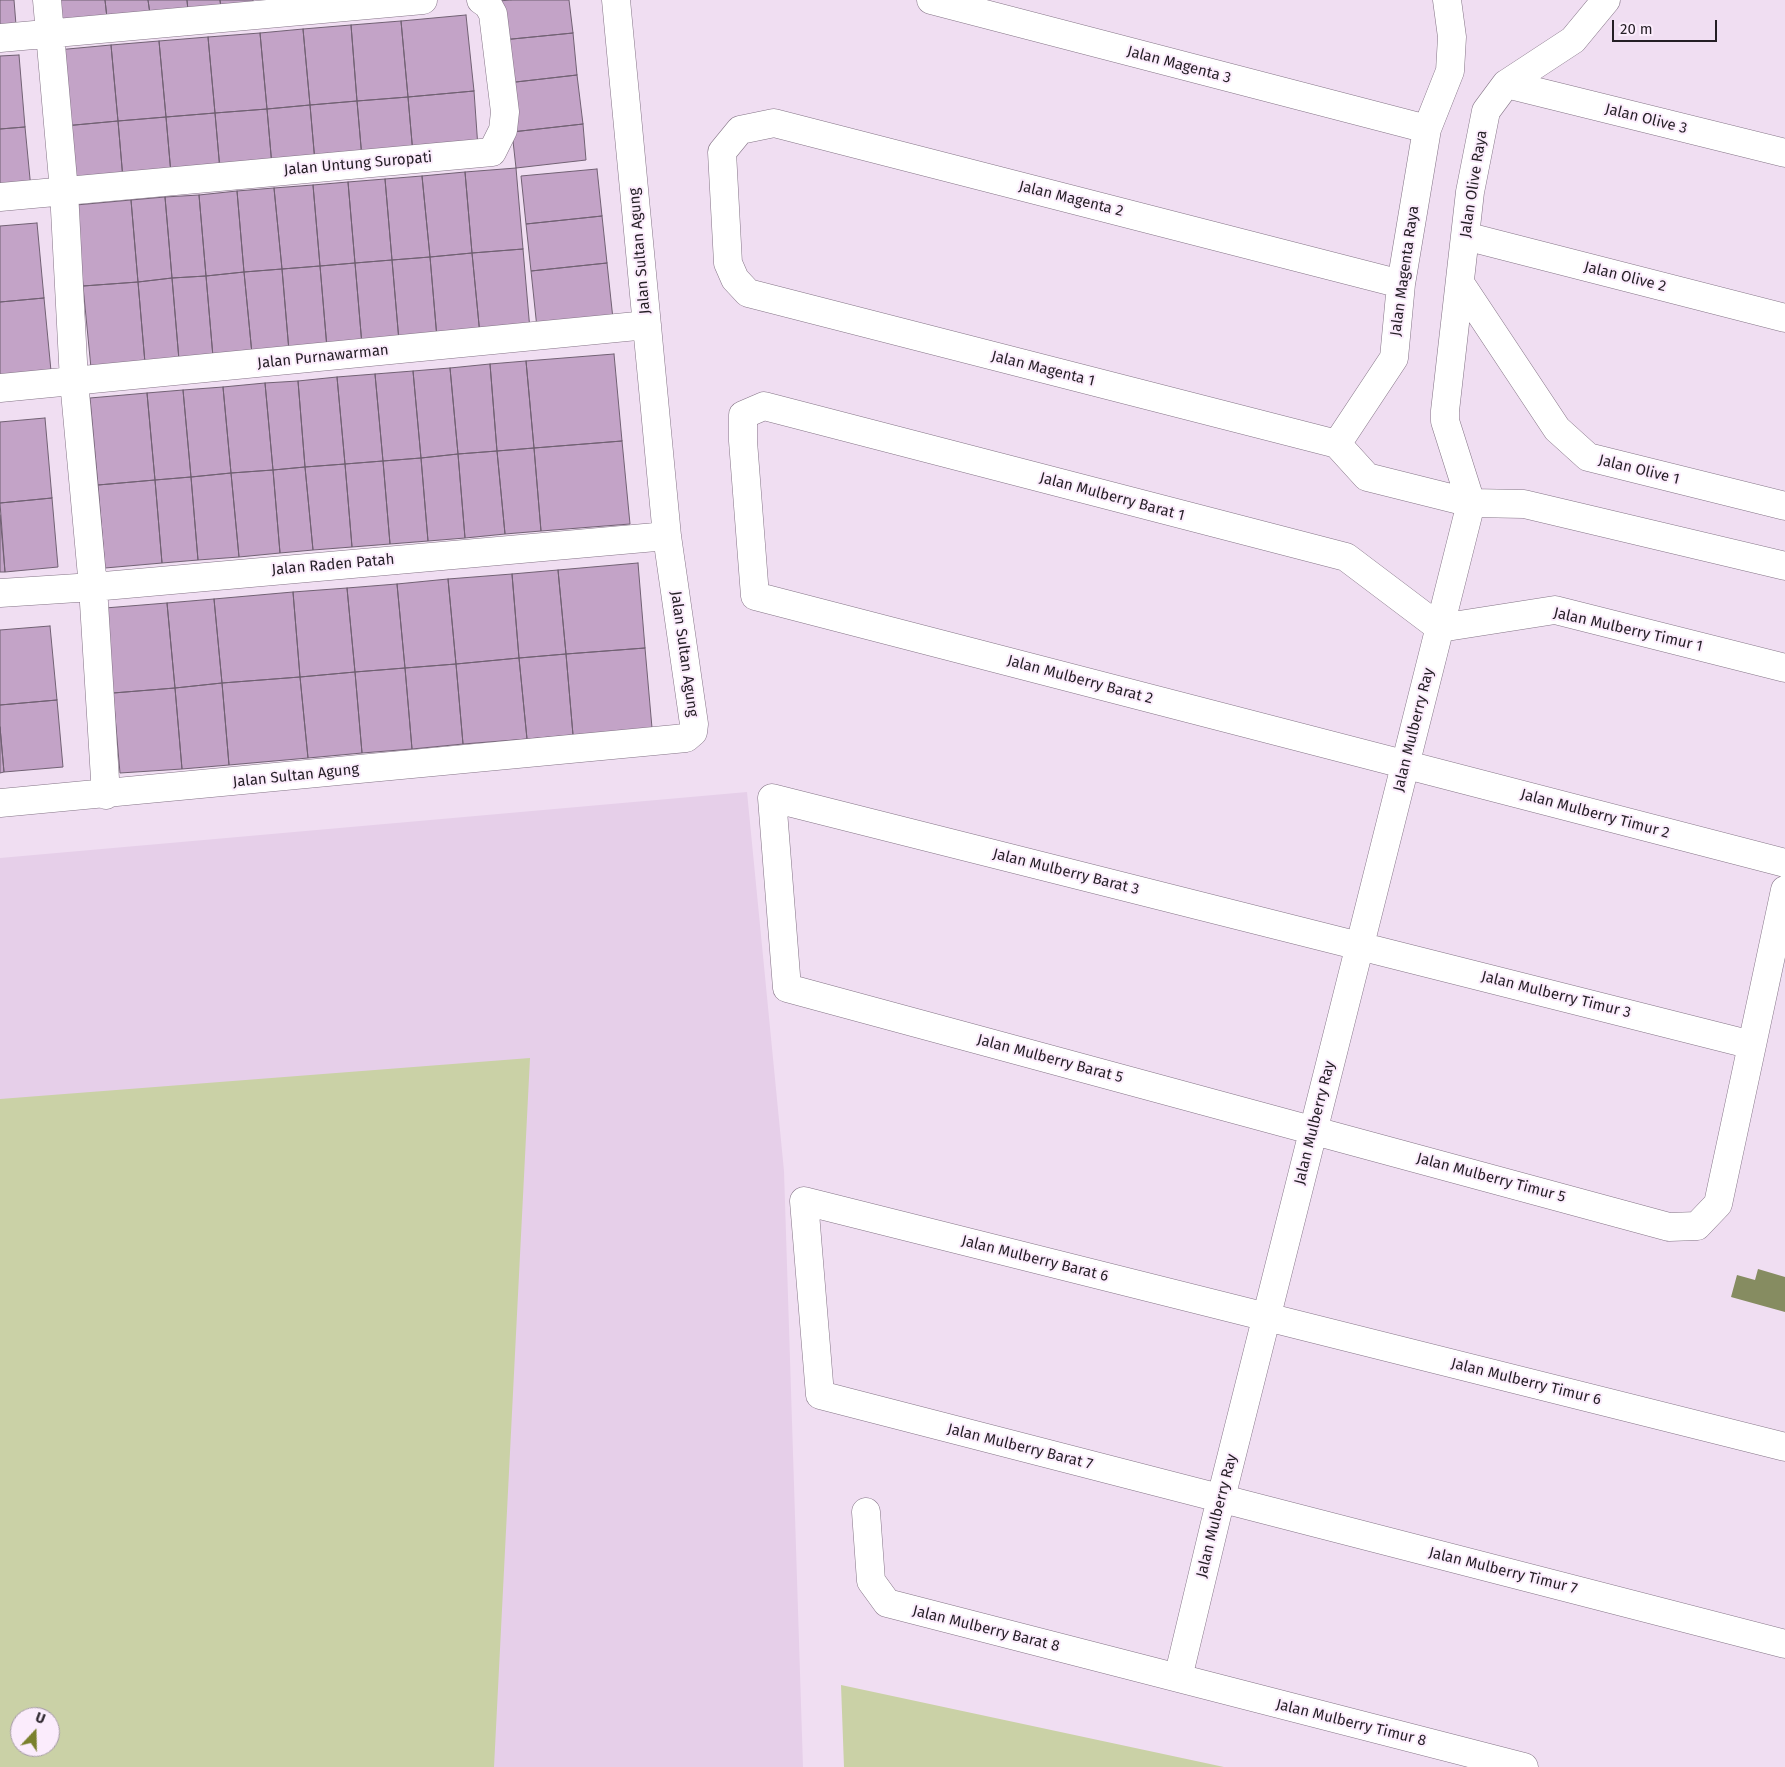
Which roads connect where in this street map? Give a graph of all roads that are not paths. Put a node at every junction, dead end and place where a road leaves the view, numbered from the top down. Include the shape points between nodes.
1 (46, 0) edge
2 (423, 0) edge
3 (481, 0) edge
4 (616, 0) edge
5 (931, 0) edge
6 (1446, 0) edge
7 (1606, 0) edge
8 (50, 35) junction
9 (0, 38) edge
10 (1506, 84) junction
11 (1426, 129) junction
12 (1785, 153) edge
13 (64, 191) junction
14 (0, 197) edge
15 (1465, 236) junction
16 (1460, 283) junction
17 (1401, 284) junction
18 (748, 293) joint
19 (1785, 318) edge
20 (647, 325) junction
21 (74, 381) junction
22 (0, 388) edge
23 (764, 406) joint
24 (1337, 444) junction
25 (1471, 503) junction
26 (1785, 506) edge
27 (667, 536) junction
28 (1785, 566) edge
29 (93, 587) junction
30 (0, 593) edge
31 (1440, 628) junction
32 (1785, 668) edge
33 (1406, 764) junction
34 (106, 794) junction
35 (0, 803) edge
36 (1785, 863) edge
37 (1785, 890) edge
38 (1360, 946) junction
39 (787, 988) joint
40 (1752, 1045) junction
41 (1313, 1130) junction
42 (1266, 1316) junction
43 (820, 1395) joint
44 (1785, 1447) edge
45 (1221, 1498) junction
46 (866, 1512) dead end
47 (1785, 1644) edge
48 (1178, 1678) junction
49 (1524, 1767) edge

1 - 8 street
2 - 8 street
3 - 13 street, Jalan Untung Suropati via 493,14 505,112 503,130 492,152
4 - 20 street, Jalan Sultan Agung
5 - 11 street, Jalan Magenta 3
6 - 11 street, Jalan Magenta Raya via 1452,37 1450,71
7 - 10 street, Jalan Olive Raya via 1573,40
8 - 9 street
8 - 13 street
10 - 12 street, Jalan Olive 3
10 - 15 street, Jalan Olive Raya via 1486,111
11 - 17 street, Jalan Magenta Raya
13 - 14 street
13 - 21 street
15 - 16 street, Jalan Olive Raya
15 - 19 street, Jalan Olive 2
16 - 25 street, Jalan Olive Raya via 1445,421
16 - 26 street, Jalan Olive 1 via 1558,429 1588,457
17 - 18 street, Jalan Magenta 2 via 774,123 740,130 722,152 728,263 734,280
17 - 24 street, Jalan Magenta Raya via 1394,358
18 - 24 street, Jalan Magenta 1
20 - 21 street, Jalan Purnawarman
20 - 27 street, Jalan Sultan Agung
21 - 22 street, Jalan Purnawarman
21 - 29 street
23 - 31 street, Jalan Mulberry Barat 1 via 1346,557
23 - 33 street, Jalan Mulberry Barat 2 via 743,416 755,596
24 - 25 street via 1367,477
25 - 28 street via 1524,504
25 - 31 street, Jalan Mulberry Ray
27 - 29 street, Jalan Raden Patah
27 - 34 street, Jalan Sultan Agung via 694,724 693,732 686,738
29 - 30 street, Jalan Raden Patah
29 - 34 street
31 - 32 street, Jalan Mulberry Timur 1 via 1555,610
31 - 33 street, Jalan Mulberry Ray
33 - 36 street, Jalan Mulberry Timur 2
33 - 38 street, Jalan Mulberry Ray
34 - 35 street, Jalan Sultan Agung
37 - 40 street, Jalan Mulberry Timur 5
38 - 39 street, Jalan Mulberry Barat 3 via 772,798
38 - 40 street, Jalan Mulberry Timur 3
38 - 41 street, Jalan Mulberry Ray
39 - 41 street, Jalan Mulberry Barat 5
40 - 41 street, Jalan Mulberry Timur 5 via 1718,1204 1697,1226 1669,1226
41 - 42 street, Jalan Mulberry Ray
42 - 43 street, Jalan Mulberry Barat 6 via 804,1201
42 - 44 street, Jalan Mulberry Timur 6
42 - 45 street, Jalan Mulberry Ray
43 - 45 street, Jalan Mulberry Barat 7
45 - 47 street, Jalan Mulberry Timur 7
45 - 48 street, Jalan Mulberry Ray
46 - 48 street, Jalan Mulberry Barat 8 via 871,1582 887,1603
48 - 49 street, Jalan Mulberry Timur 8

